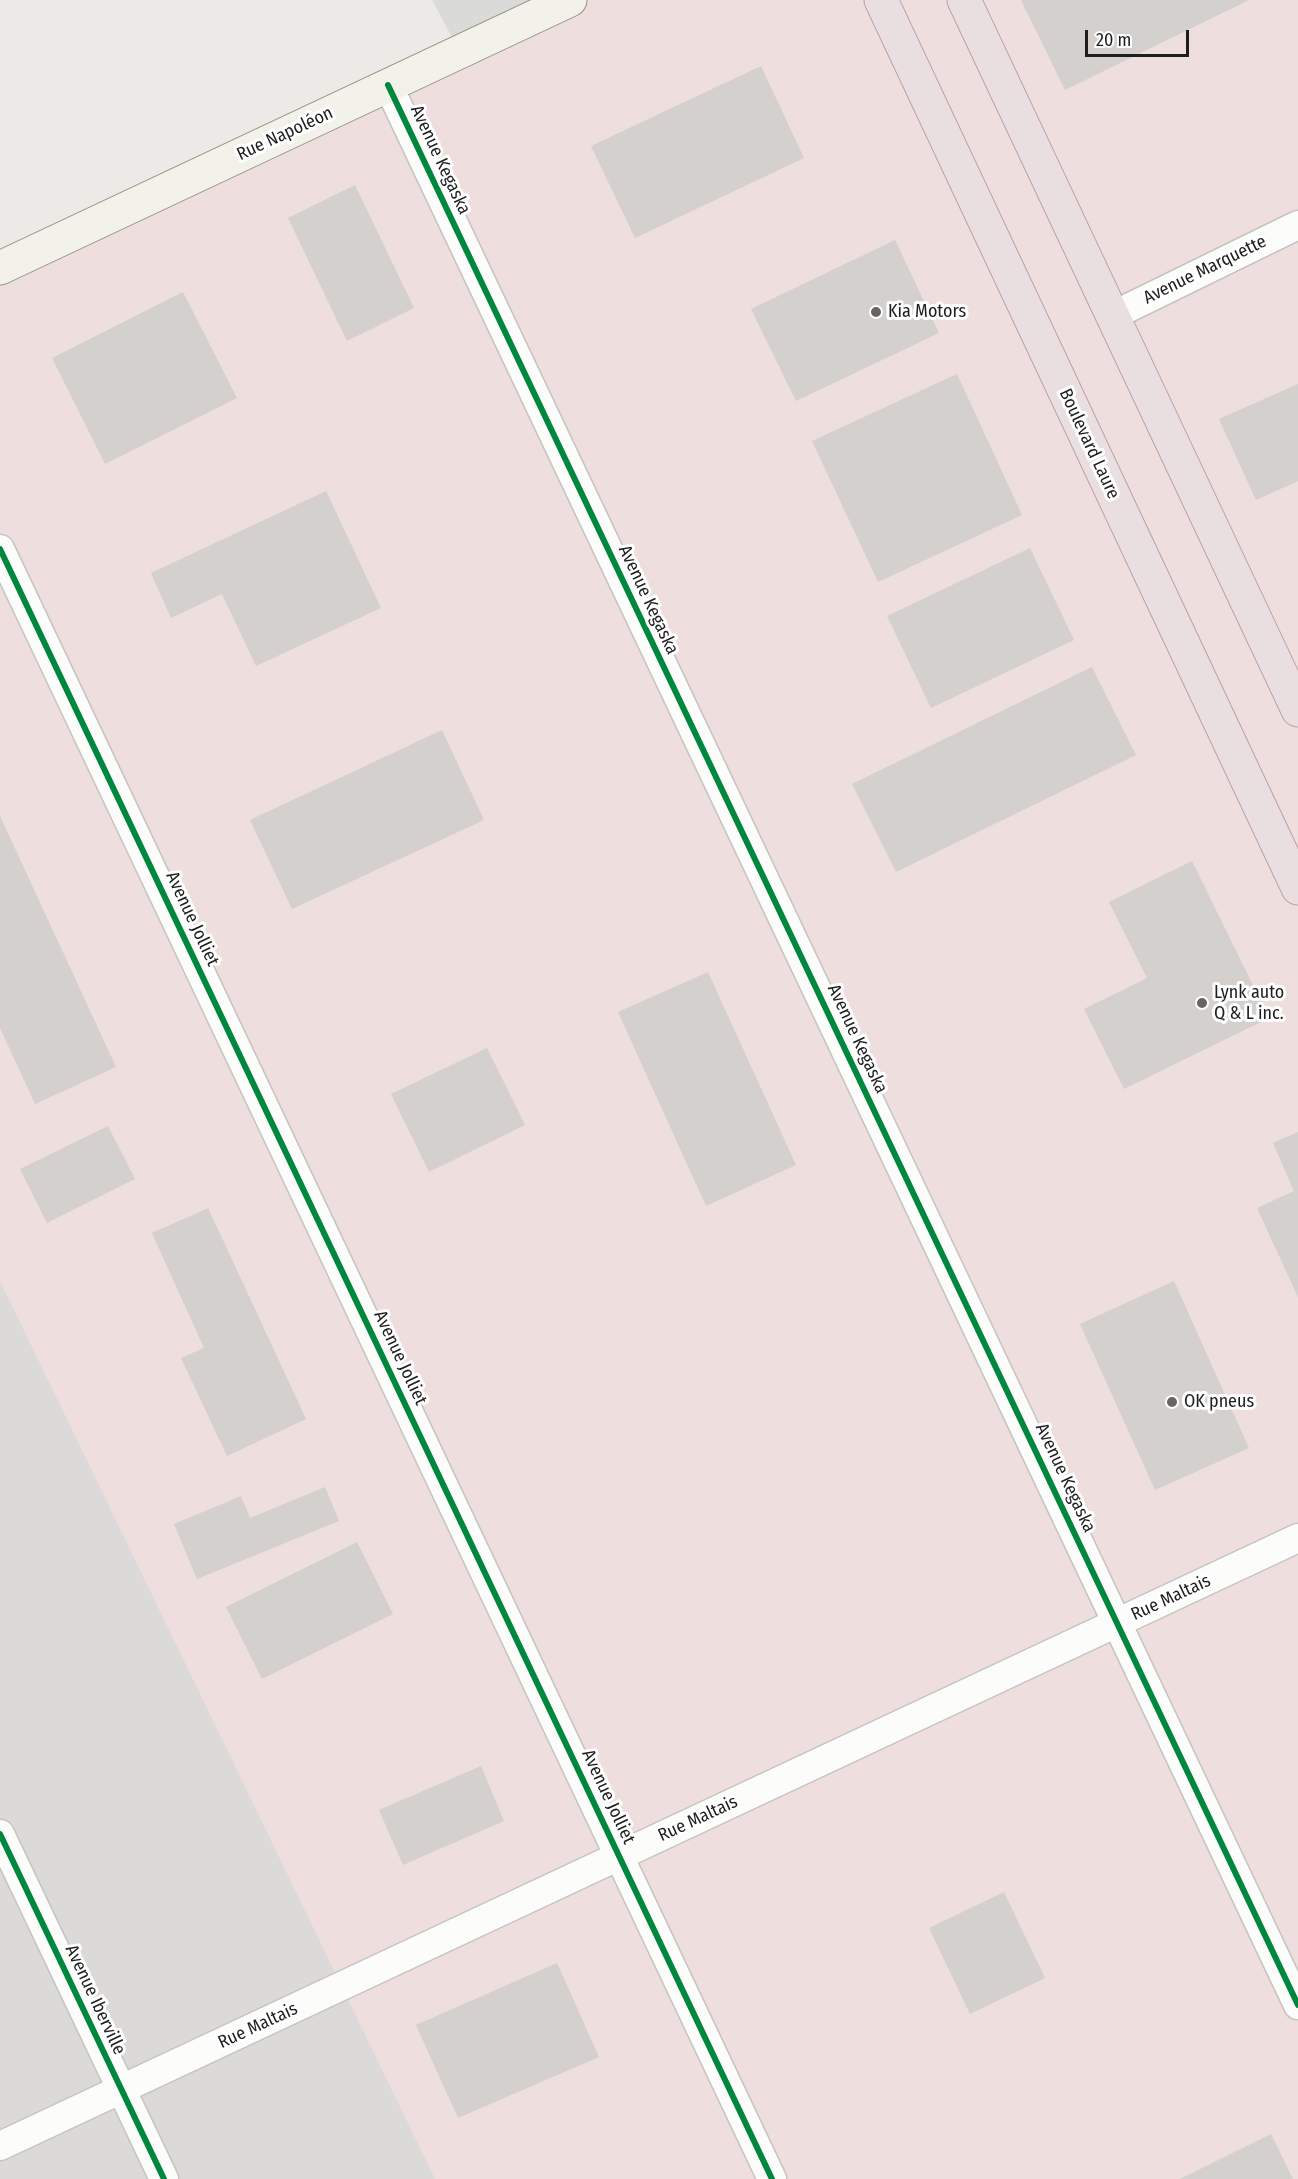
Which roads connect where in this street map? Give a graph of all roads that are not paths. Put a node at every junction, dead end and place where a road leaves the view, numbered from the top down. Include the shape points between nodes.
1 (570, 0) edge
2 (881, 0) edge
3 (964, 0) edge
4 (388, 85) junction
5 (1298, 225) edge
6 (0, 268) edge
7 (1112, 316) junction
8 (0, 549) edge
9 (1298, 710) edge
10 (1298, 888) edge
11 (1298, 1538) edge
12 (1117, 1623) junction
13 (0, 1834) edge
14 (619, 1856) junction
15 (1298, 2005) edge
16 (121, 2090) junction
17 (0, 2146) edge
18 (164, 2179) edge
19 (772, 2179) edge

1 - 4 street, Rue Napoléon
2 - 10 highway, Boulevard Laure
3 - 7 highway
4 - 6 street, Rue Napoléon
4 - 12 street, Avenue Kegaska
5 - 7 street, Avenue Marquette
7 - 9 highway
8 - 14 street, Avenue Jolliet
11 - 12 street, Rue Maltais
12 - 14 street, Rue Maltais
12 - 15 street, Avenue Kegaska
13 - 16 street, Avenue Iberville
14 - 16 street, Rue Maltais
14 - 19 street, Avenue Jolliet
16 - 17 street, Rue Maltais
16 - 18 street, Avenue Iberville

